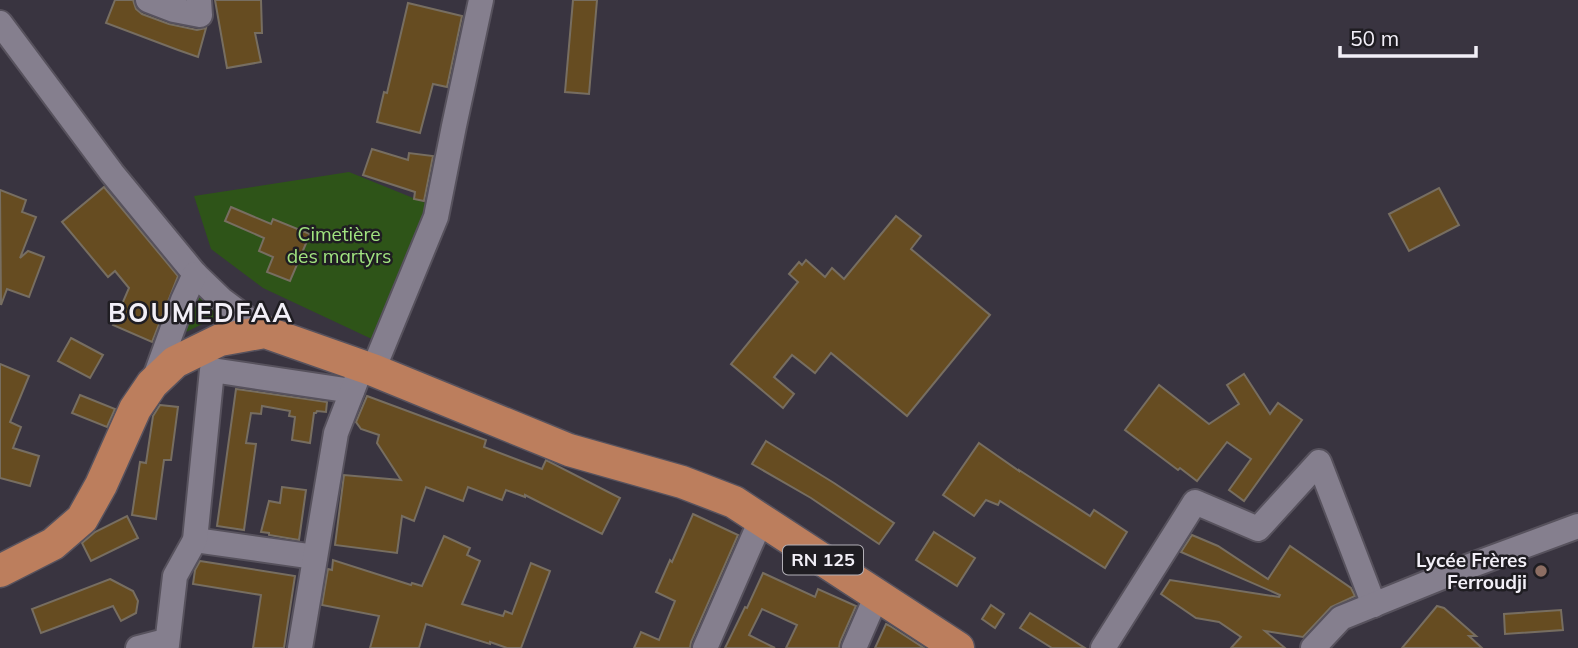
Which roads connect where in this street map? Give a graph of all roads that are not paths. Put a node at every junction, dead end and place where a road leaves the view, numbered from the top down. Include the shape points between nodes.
1 (148, 0) edge
2 (199, 0) edge
3 (481, 0) edge
4 (0, 23) edge
5 (195, 274) junction
6 (265, 332) junction
7 (209, 359) junction
8 (362, 376) junction
9 (152, 384) junction
10 (761, 520) junction
11 (1578, 526) edge
12 (195, 540) junction
13 (315, 556) junction
14 (0, 571) edge
15 (877, 595) junction
16 (1374, 605) junction
17 (138, 648) edge
18 (300, 648) edge
19 (705, 648) edge
20 (854, 648) edge
21 (958, 648) edge
22 (1103, 648) edge
23 (1313, 648) edge

1 - 2 street via 200,16
3 - 8 street via 436,217
4 - 5 street via 112,173
5 - 6 street
5 - 9 street
6 - 7 main road, RN 125 via 220,340
6 - 8 main road, RN 125
7 - 8 street
7 - 9 main road, RN 125 via 175,362
7 - 12 street
8 - 10 main road, RN 125 via 569,450 682,482 734,502
8 - 13 street via 336,433
9 - 14 main road, RN 125 via 135,408 82,519 52,544
10 - 15 main road, RN 125
10 - 19 street
11 - 16 street
12 - 13 street
12 - 17 street via 175,576 167,645 161,642
13 - 18 street
15 - 20 street
15 - 21 main road, RN 125
16 - 22 street via 1319,462 1258,529 1195,502
16 - 23 street via 1341,618

